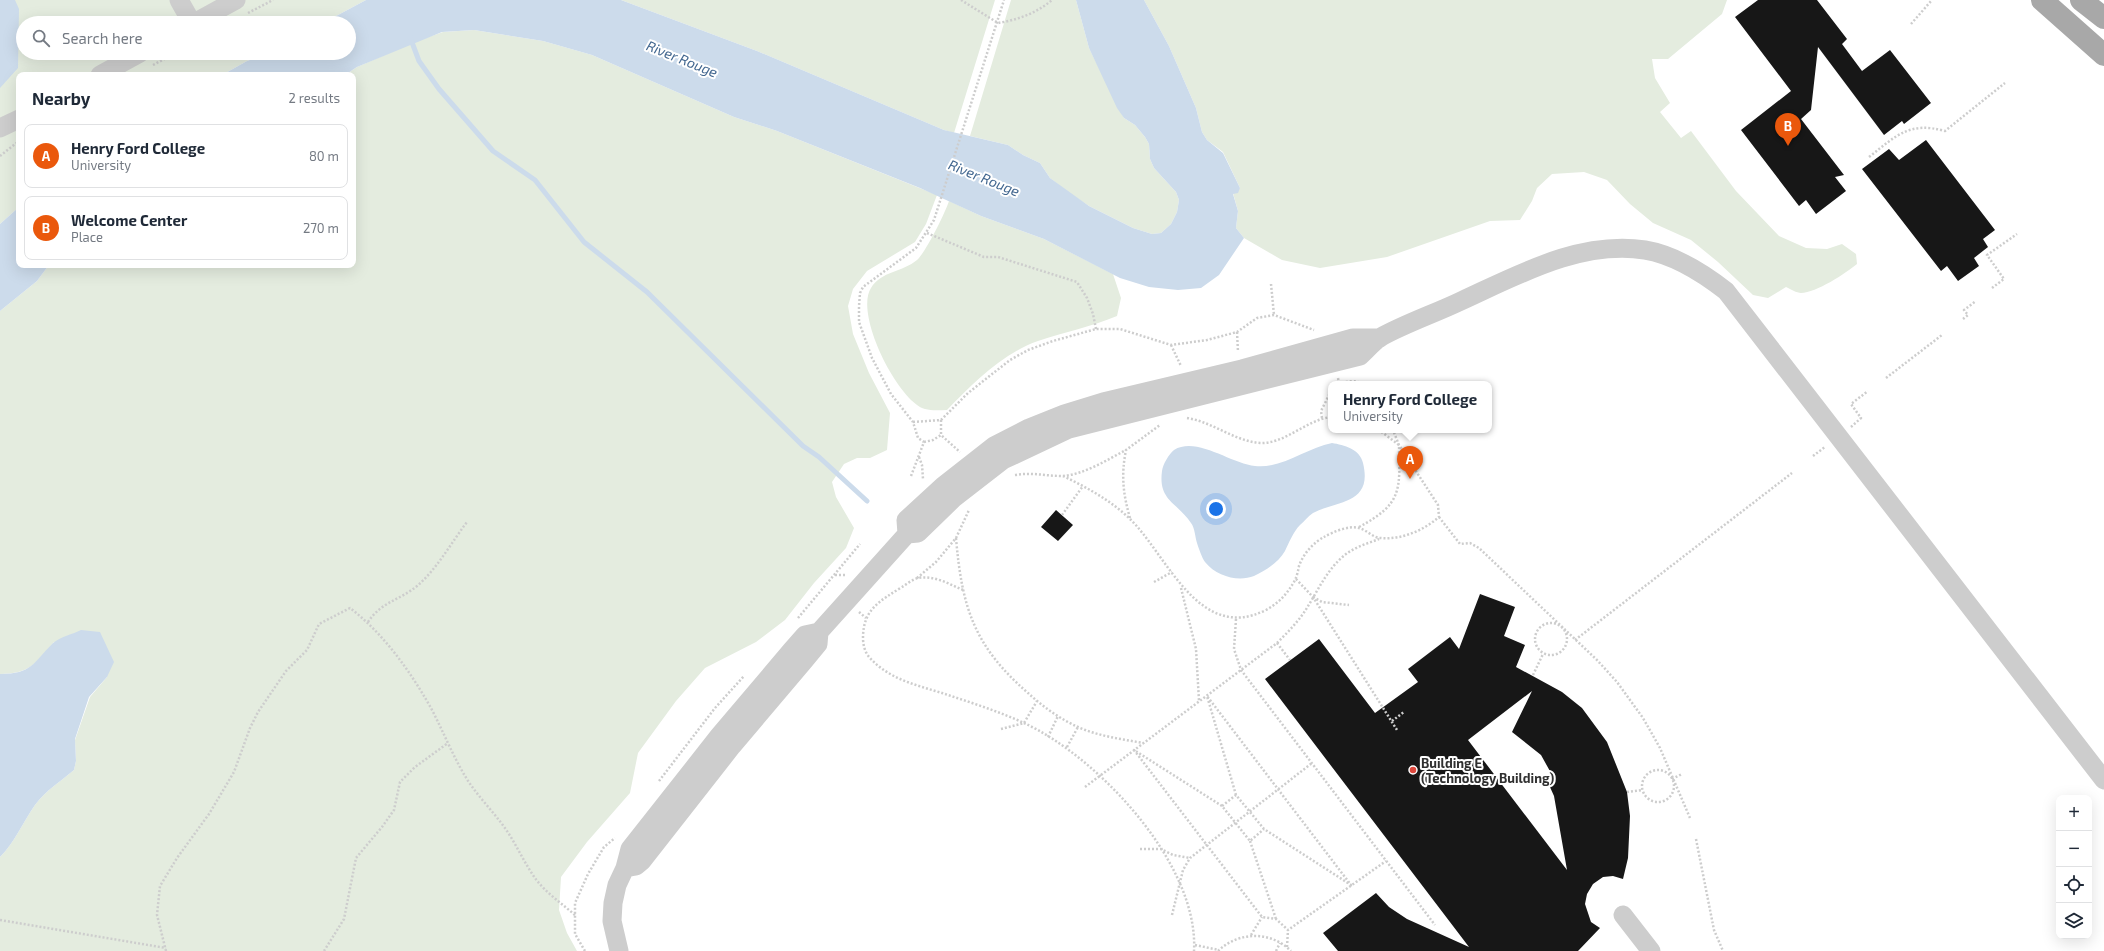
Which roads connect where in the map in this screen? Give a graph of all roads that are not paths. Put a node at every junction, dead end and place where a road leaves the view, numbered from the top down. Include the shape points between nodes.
1 (179, 0) edge
2 (2042, 0) edge
3 (2081, 0) edge
4 (240, 8) edge
5 (189, 16) edge
6 (215, 16) edge
7 (2104, 18) edge
8 (2104, 55) edge
9 (144, 61) edge
10 (109, 72) edge
11 (16, 121) edge
12 (0, 128) edge
13 (1380, 338) junction
14 (907, 534) junction
15 (2104, 780) edge
16 (1623, 915) dead end
17 (619, 951) edge
18 (1651, 951) edge

1 - 5 lane
2 - 8 main road
3 - 7 main road
4 - 6 lane
9 - 10 lane
11 - 12 lane
13 - 14 lane via 1360,356 1069,429 1002,460 954,498 918,533
13 - 14 lane via 1353,338 1103,402 1029,428 994,446 943,486 906,520
13 - 15 lane via 1516,276 1576,253 1610,249 1646,250 1702,273 1726,291 1744,313
14 - 17 lane via 819,632 818,644 809,656 732,746 642,861 636,866 626,868 617,885 613,903 612,921
16 - 18 lane

